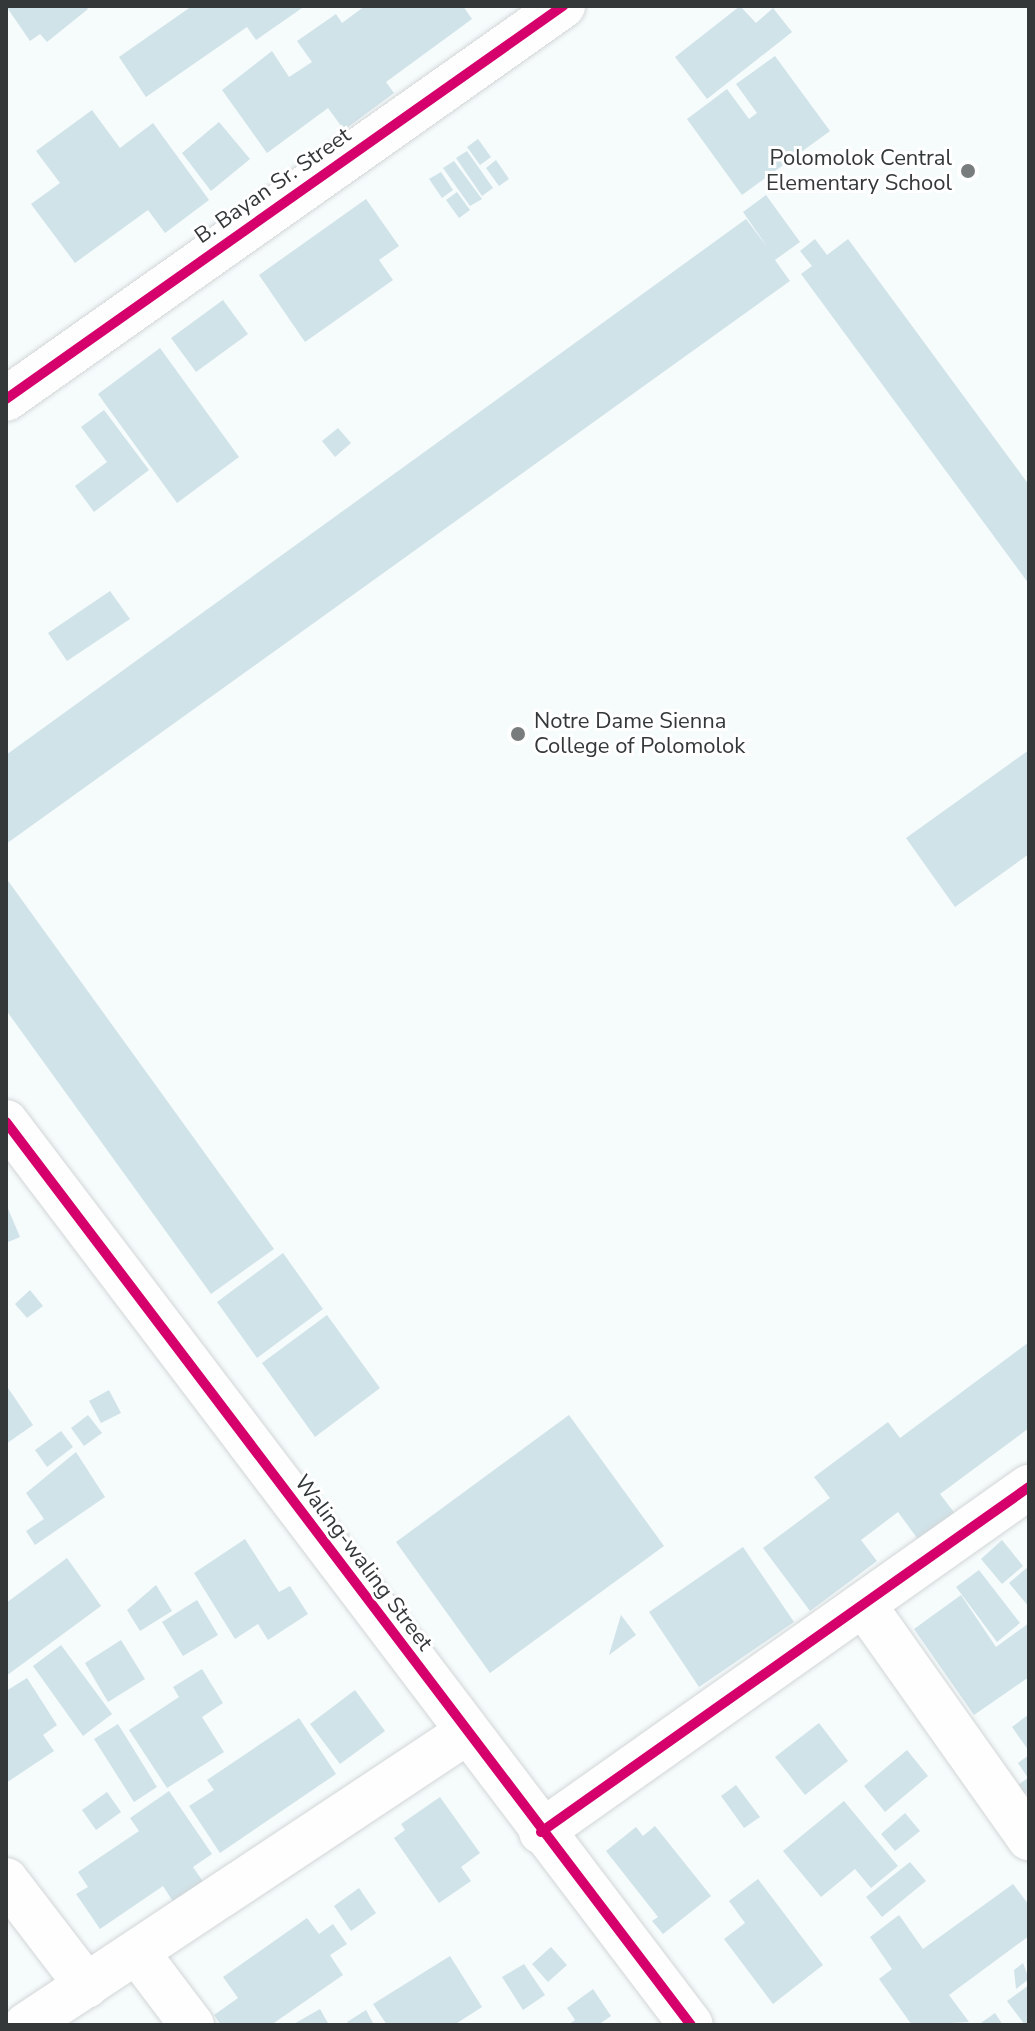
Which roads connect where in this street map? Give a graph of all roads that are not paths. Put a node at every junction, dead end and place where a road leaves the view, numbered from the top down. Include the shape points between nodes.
1 (547, 10) edge
2 (6, 399) edge
3 (6, 1122) edge
4 (1029, 1487) edge
5 (864, 1605) junction
6 (466, 1733) junction
7 (541, 1832) junction
8 (1029, 1838) edge
9 (6, 1880) edge
10 (139, 1955) junction
11 (87, 1986) junction
12 (26, 2025) edge
13 (192, 2025) edge
14 (691, 2025) edge

1 - 2 street, B. Bayan Sr. Street
3 - 6 street, Waling-waling Street
4 - 5 street
5 - 7 street
5 - 8 street
6 - 7 street, Waling-waling Street
6 - 10 street
7 - 14 street, Waling-waling Street
9 - 11 street
10 - 11 street
10 - 13 street
11 - 12 street

